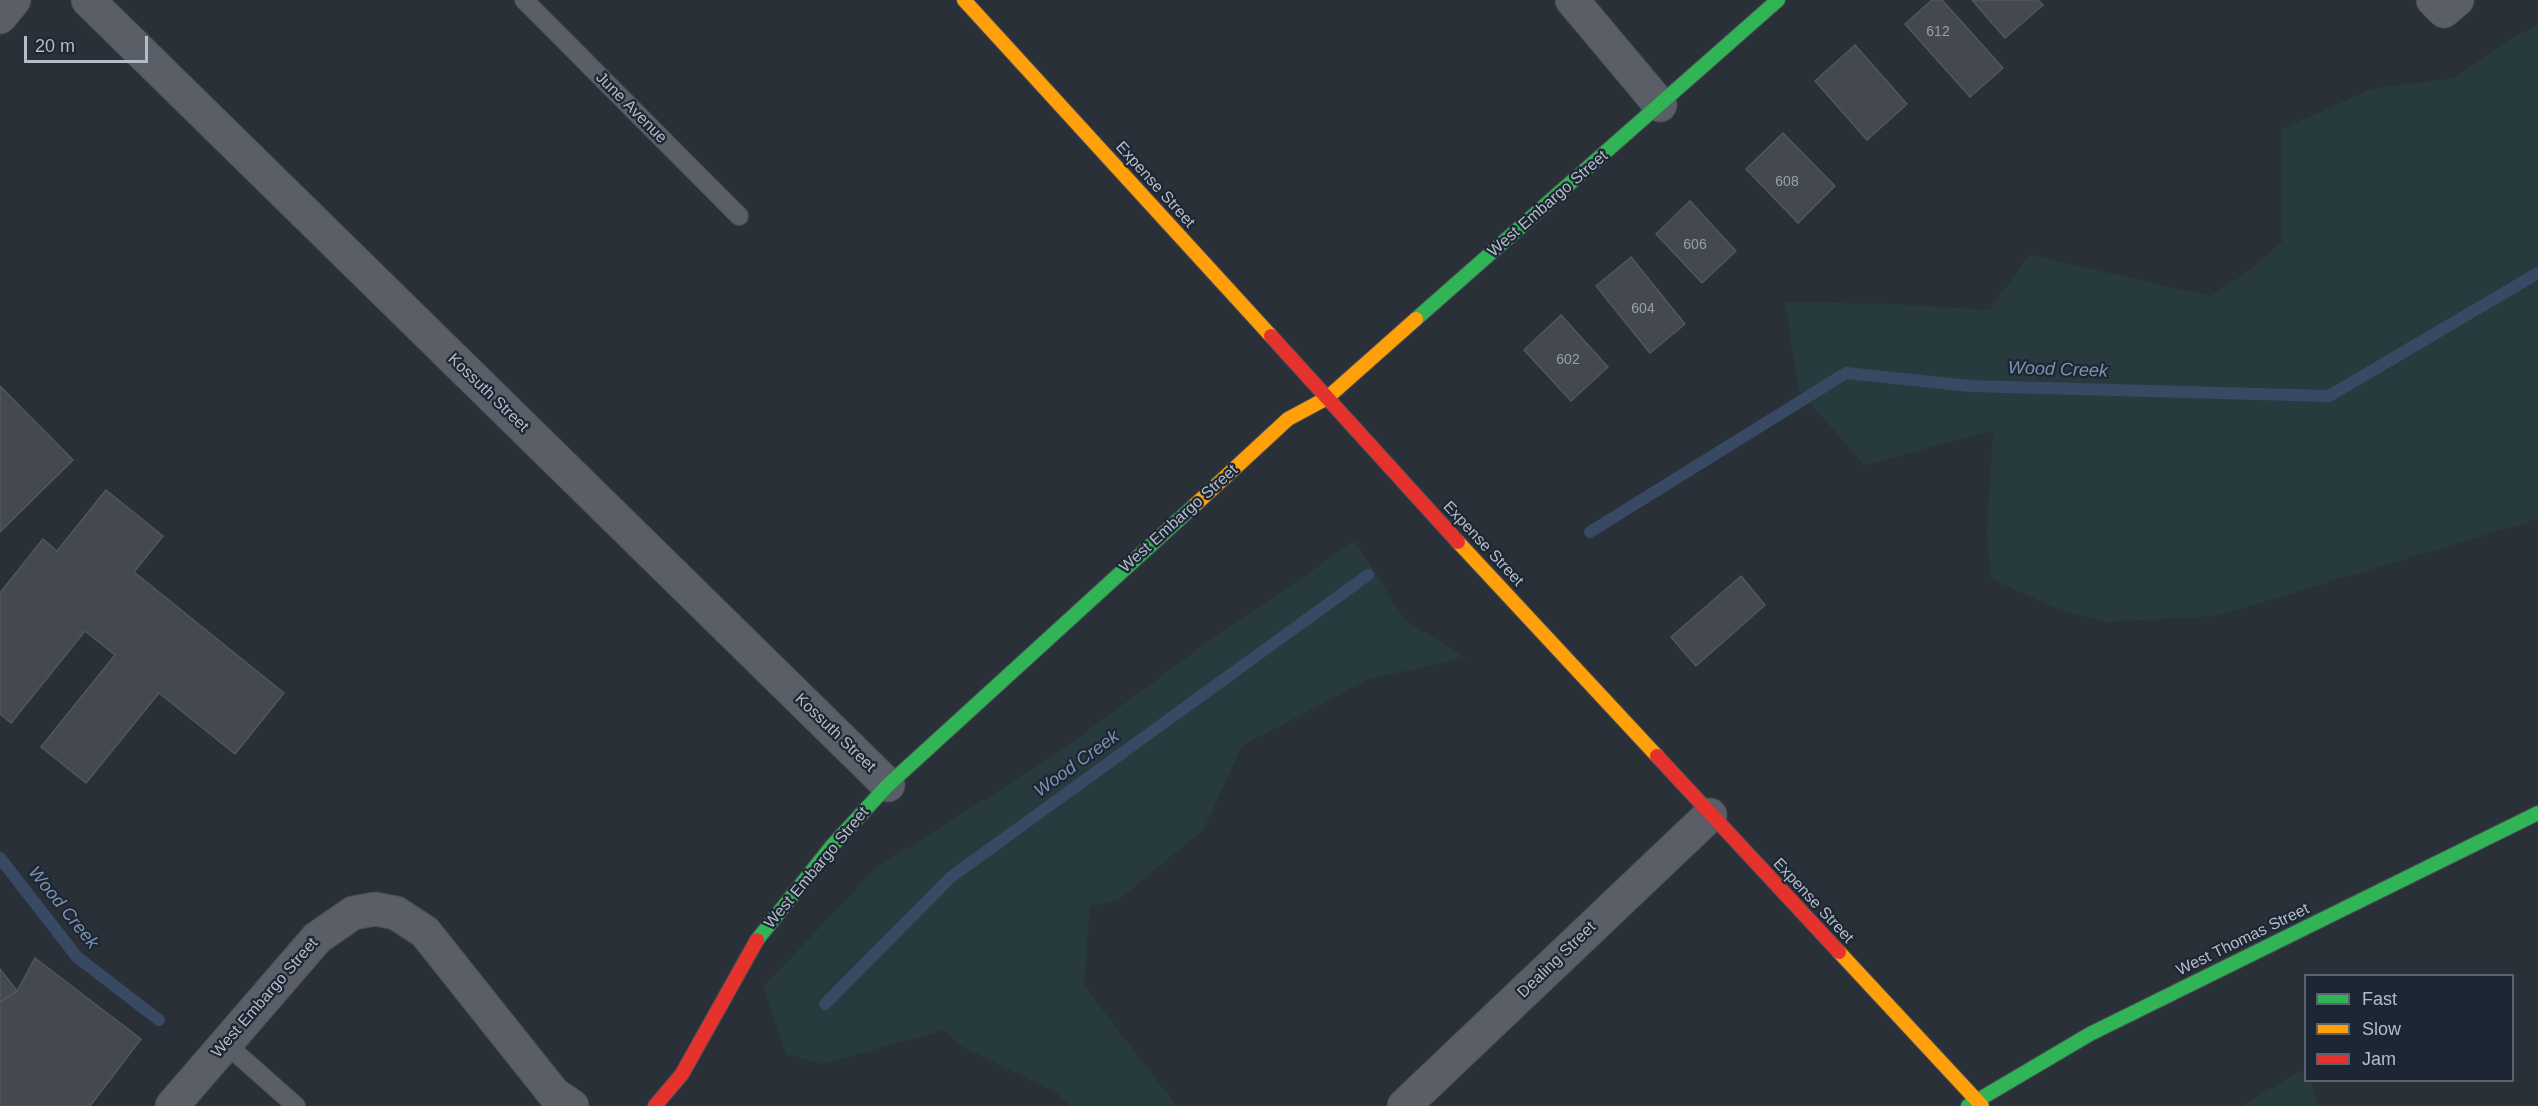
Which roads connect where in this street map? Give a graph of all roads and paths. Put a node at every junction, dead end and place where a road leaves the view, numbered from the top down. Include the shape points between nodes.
1 (14, 0) edge
2 (88, 0) edge
3 (524, 0) edge
4 (964, 0) edge
5 (1572, 0) edge
6 (1778, 0) edge
7 (2433, 0) edge
8 (2457, 0) edge
9 (0, 17) edge
10 (1660, 105) junction
11 (739, 216) dead end
12 (1327, 398) junction
13 (888, 785) junction
14 (2538, 813) edge
15 (1710, 814) junction
16 (226, 1044) junction
17 (1975, 1104) edge
18 (172, 1106) edge
19 (296, 1106) edge
20 (572, 1106) edge
21 (655, 1106) edge
22 (1404, 1106) edge

1 - 9 street
2 - 13 street, Kossuth Street
3 - 11 lane, June Avenue
4 - 12 street, Expense Street
5 - 10 street
6 - 10 street, West Embargo Street
7 - 8 street via 2444,11
10 - 12 street, West Embargo Street
12 - 13 street, West Embargo Street via 1288,419
12 - 15 street, Expense Street
13 - 21 street, West Embargo Street via 831,847 757,941 682,1074
14 - 17 street, West Thomas Street via 2090,1034
15 - 17 street, Expense Street
15 - 22 street, Dealing Street
16 - 18 street, West Embargo Street
16 - 19 lane
16 - 20 street, West Embargo Street via 317,938 353,913 375,909 396,913 425,932 554,1094

